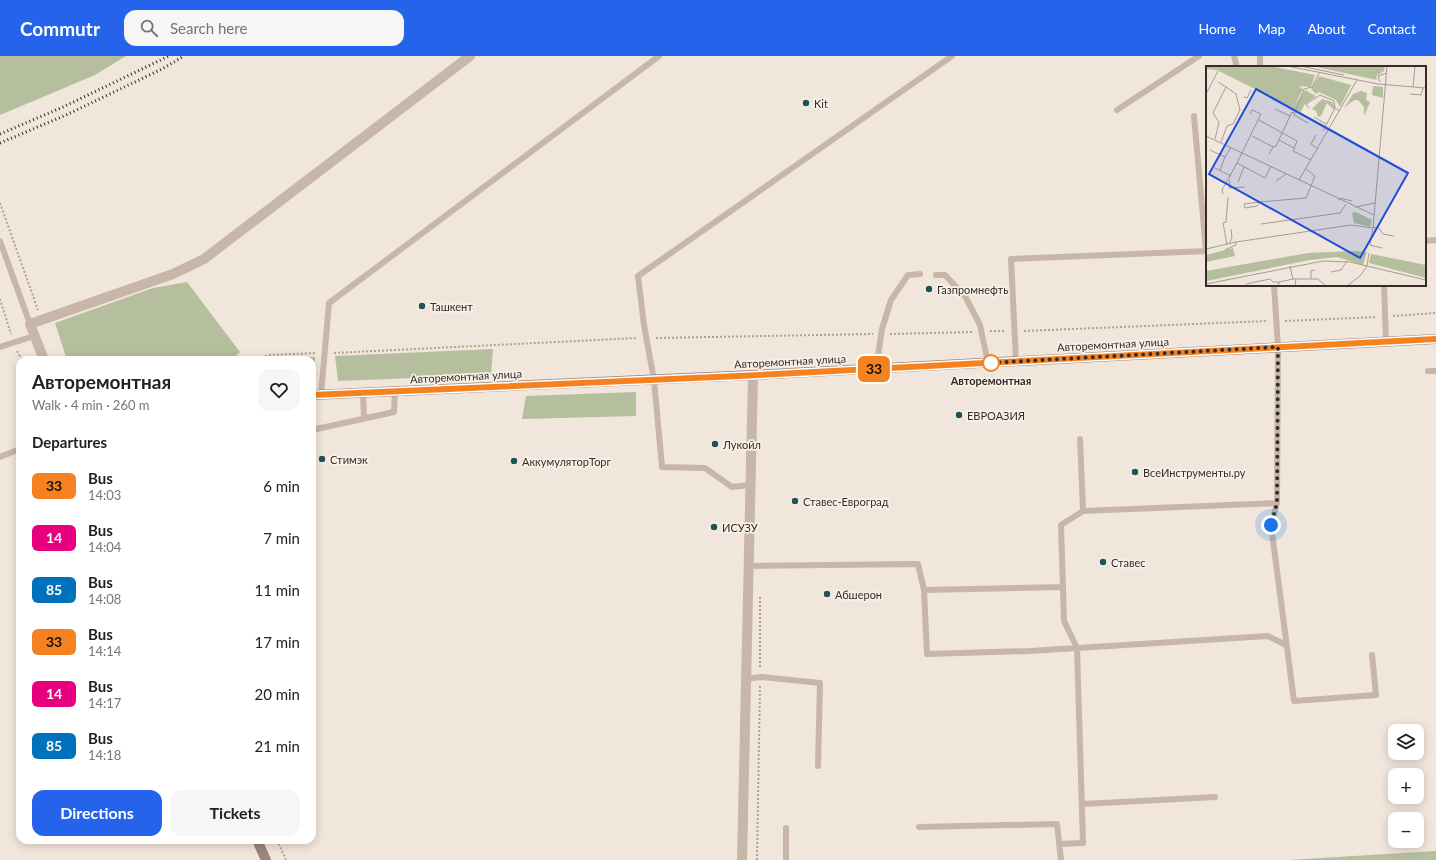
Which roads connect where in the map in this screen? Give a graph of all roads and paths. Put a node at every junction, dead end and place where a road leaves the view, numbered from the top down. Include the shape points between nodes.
1 (470, 56) edge
2 (659, 56) edge
3 (951, 56) edge
4 (1198, 56) edge
5 (1234, 56) edge
6 (1237, 66) edge
7 (1117, 110) dead end
8 (1194, 116) dead end
9 (0, 203) edge
10 (1436, 240) edge
11 (0, 241) edge
12 (1426, 241) edge
13 (1206, 251) edge
14 (920, 274) dead end
15 (936, 275) dead end
16 (1274, 286) edge
17 (1384, 286) edge
18 (0, 299) edge
19 (1436, 313) edge
20 (1385, 316) junction
21 (40, 317) dead end
22 (1277, 321) junction
23 (30, 324) junction
24 (1015, 331) junction
25 (981, 332) junction
26 (881, 334) junction
27 (34, 336) junction
28 (647, 338) junction
29 (13, 339) dead end
30 (1436, 339) edge
31 (1386, 342) junction
32 (0, 347) edge
33 (1278, 347) junction
34 (16, 348) dead end
35 (325, 353) junction
36 (20, 356) edge
37 (42, 356) edge
38 (266, 356) edge
39 (1016, 361) junction
40 (988, 363) junction
41 (876, 369) junction
42 (1436, 370) edge
43 (1428, 371) dead end
44 (753, 375) junction
45 (654, 380) junction
46 (395, 391) junction
47 (363, 393) junction
48 (317, 395) edge
49 (364, 418) junction
50 (316, 429) edge
51 (1080, 439) dead end
52 (16, 451) edge
53 (0, 457) edge
54 (750, 485) junction
55 (1277, 503) junction
56 (1083, 511) junction
57 (748, 566) junction
58 (1063, 587) junction
59 (760, 590) dead end
60 (924, 590) junction
61 (1286, 645) junction
62 (1077, 648) junction
63 (1372, 655) dead end
64 (760, 677) junction
65 (745, 679) junction
66 (818, 766) dead end
67 (1215, 798) dead end
68 (1083, 804) junction
69 (786, 828) dead end
70 (919, 828) dead end
71 (259, 844) edge
72 (279, 844) edge
73 (1059, 844) junction
74 (266, 860) edge
75 (286, 860) edge
76 (742, 860) edge
77 (757, 860) edge
78 (786, 860) edge
79 (1061, 860) edge

1 - 23 street via 204,259 173,274
2 - 35 lane via 329,303
3 - 28 lane via 638,276
4 - 7 lane
5 - 6 lane
8 - 13 lane
9 - 21 path
10 - 12 lane
11 - 23 lane
13 - 24 lane via 1011,259
14 - 26 lane via 908,275 891,300
15 - 25 lane via 945,275 965,296
16 - 22 lane
17 - 20 lane
18 - 29 path
19 - 20 path
20 - 22 path
20 - 31 lane
22 - 24 path
22 - 33 lane
23 - 27 street
24 - 25 path
24 - 39 lane
25 - 26 path
25 - 40 lane
26 - 28 path
26 - 41 lane
27 - 32 lane
27 - 37 street
28 - 35 path
28 - 45 lane
30 - 31 street, Авторемонтная улица
31 - 33 street, Авторемонтная улица
33 - 39 street, Авторемонтная улица
33 - 55 lane
34 - 36 path
35 - 38 path
35 - 48 lane
39 - 40 street, Авторемонтная улица
40 - 41 street, Авторемонтная улица
41 - 44 street, Авторемонтная улица
42 - 43 lane
44 - 45 street, Авторемонтная улица
44 - 54 street
45 - 46 street, Авторемонтная улица
45 - 54 lane via 662,467 705,468 732,487
46 - 47 street, Авторемонтная улица
46 - 49 lane via 394,412
47 - 48 street, Авторемонтная улица
47 - 49 lane
49 - 50 lane
51 - 56 lane
52 - 53 lane
54 - 57 street
55 - 56 lane
55 - 61 lane via 1271,525
56 - 58 lane via 1060,525
57 - 60 lane via 918,564
57 - 65 street
58 - 60 lane
58 - 62 lane via 1064,621
59 - 64 path
60 - 62 lane via 927,654
61 - 62 lane via 1268,636
61 - 63 lane via 1294,701 1376,695
62 - 68 lane
64 - 65 lane
64 - 66 lane via 820,683
64 - 77 path
65 - 76 street
67 - 68 lane
68 - 73 lane via 1083,843
69 - 78 lane
70 - 73 lane via 1057,824
71 - 74 street
72 - 75 path
73 - 79 lane

